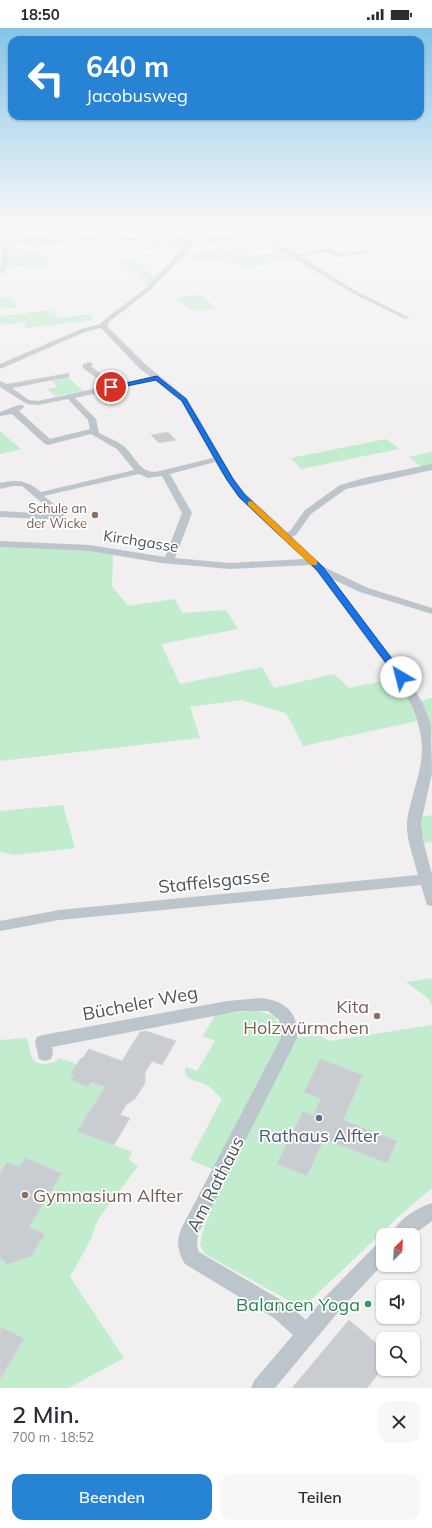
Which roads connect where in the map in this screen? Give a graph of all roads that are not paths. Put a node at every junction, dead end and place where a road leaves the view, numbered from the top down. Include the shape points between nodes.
1 (146, 290) edge
2 (352, 290) edge
3 (407, 318) dead end
4 (103, 326) junction
5 (89, 364) dead end
6 (0, 367) edge
7 (66, 375) dead end
8 (157, 378) junction
9 (3, 385) edge
10 (113, 387) junction
11 (70, 397) junction
12 (28, 403) junction
13 (14, 410) junction
14 (0, 414) edge
15 (93, 430) junction
16 (218, 459) junction
17 (432, 467) edge
18 (140, 471) junction
19 (165, 473) junction
20 (0, 486) edge
21 (39, 494) junction
22 (0, 514) edge
23 (286, 536) junction
24 (0, 544) edge
25 (299, 548) junction
26 (169, 561) junction
27 (278, 562) junction
28 (316, 565) junction
29 (432, 611) edge
30 (429, 879) edge
31 (432, 901) edge
32 (0, 926) edge
33 (256, 1004) joint
34 (45, 1054) dead end
35 (432, 1211) edge
36 (407, 1228) edge
37 (376, 1258) edge
38 (307, 1334) junction
39 (261, 1388) edge

1 - 4 street via 108,319
2 - 3 street
4 - 6 street via 83,330
4 - 8 street via 130,355
5 - 10 street via 86,366
7 - 9 street
8 - 10 street
8 - 16 street via 184,400
9 - 12 street
10 - 11 street
11 - 12 street via 43,403
11 - 15 street via 92,419
12 - 13 street
13 - 14 street
13 - 15 street via 48,442
15 - 18 street via 99,437 120,448
16 - 19 street
16 - 23 street via 242,495
17 - 23 street via 343,487 308,512 293,533
18 - 19 street via 148,475
18 - 21 street
19 - 26 street via 187,514
20 - 21 street via 24,482
21 - 22 street via 38,496 60,513 59,518
23 - 25 street
24 - 26 street, Kirchgasse via 77,547
25 - 27 street, Kirchgasse
25 - 28 street
26 - 27 street, Kirchgasse via 237,566
27 - 28 street, Kirchgasse
28 - 29 street via 364,590
28 - 30 street via 401,677 416,702 425,725 427,767 414,823 416,840
30 - 31 street
30 - 32 street, Staffelsgasse via 59,915
33 - 34 street, Bücheler Weg via 43,1042
33 - 38 street, Am Rathaus via 269,1005 286,1016 290,1023 289,1038 189,1233 187,1246 192,1258 281,1311
35 - 36 street
37 - 38 street
38 - 39 street

